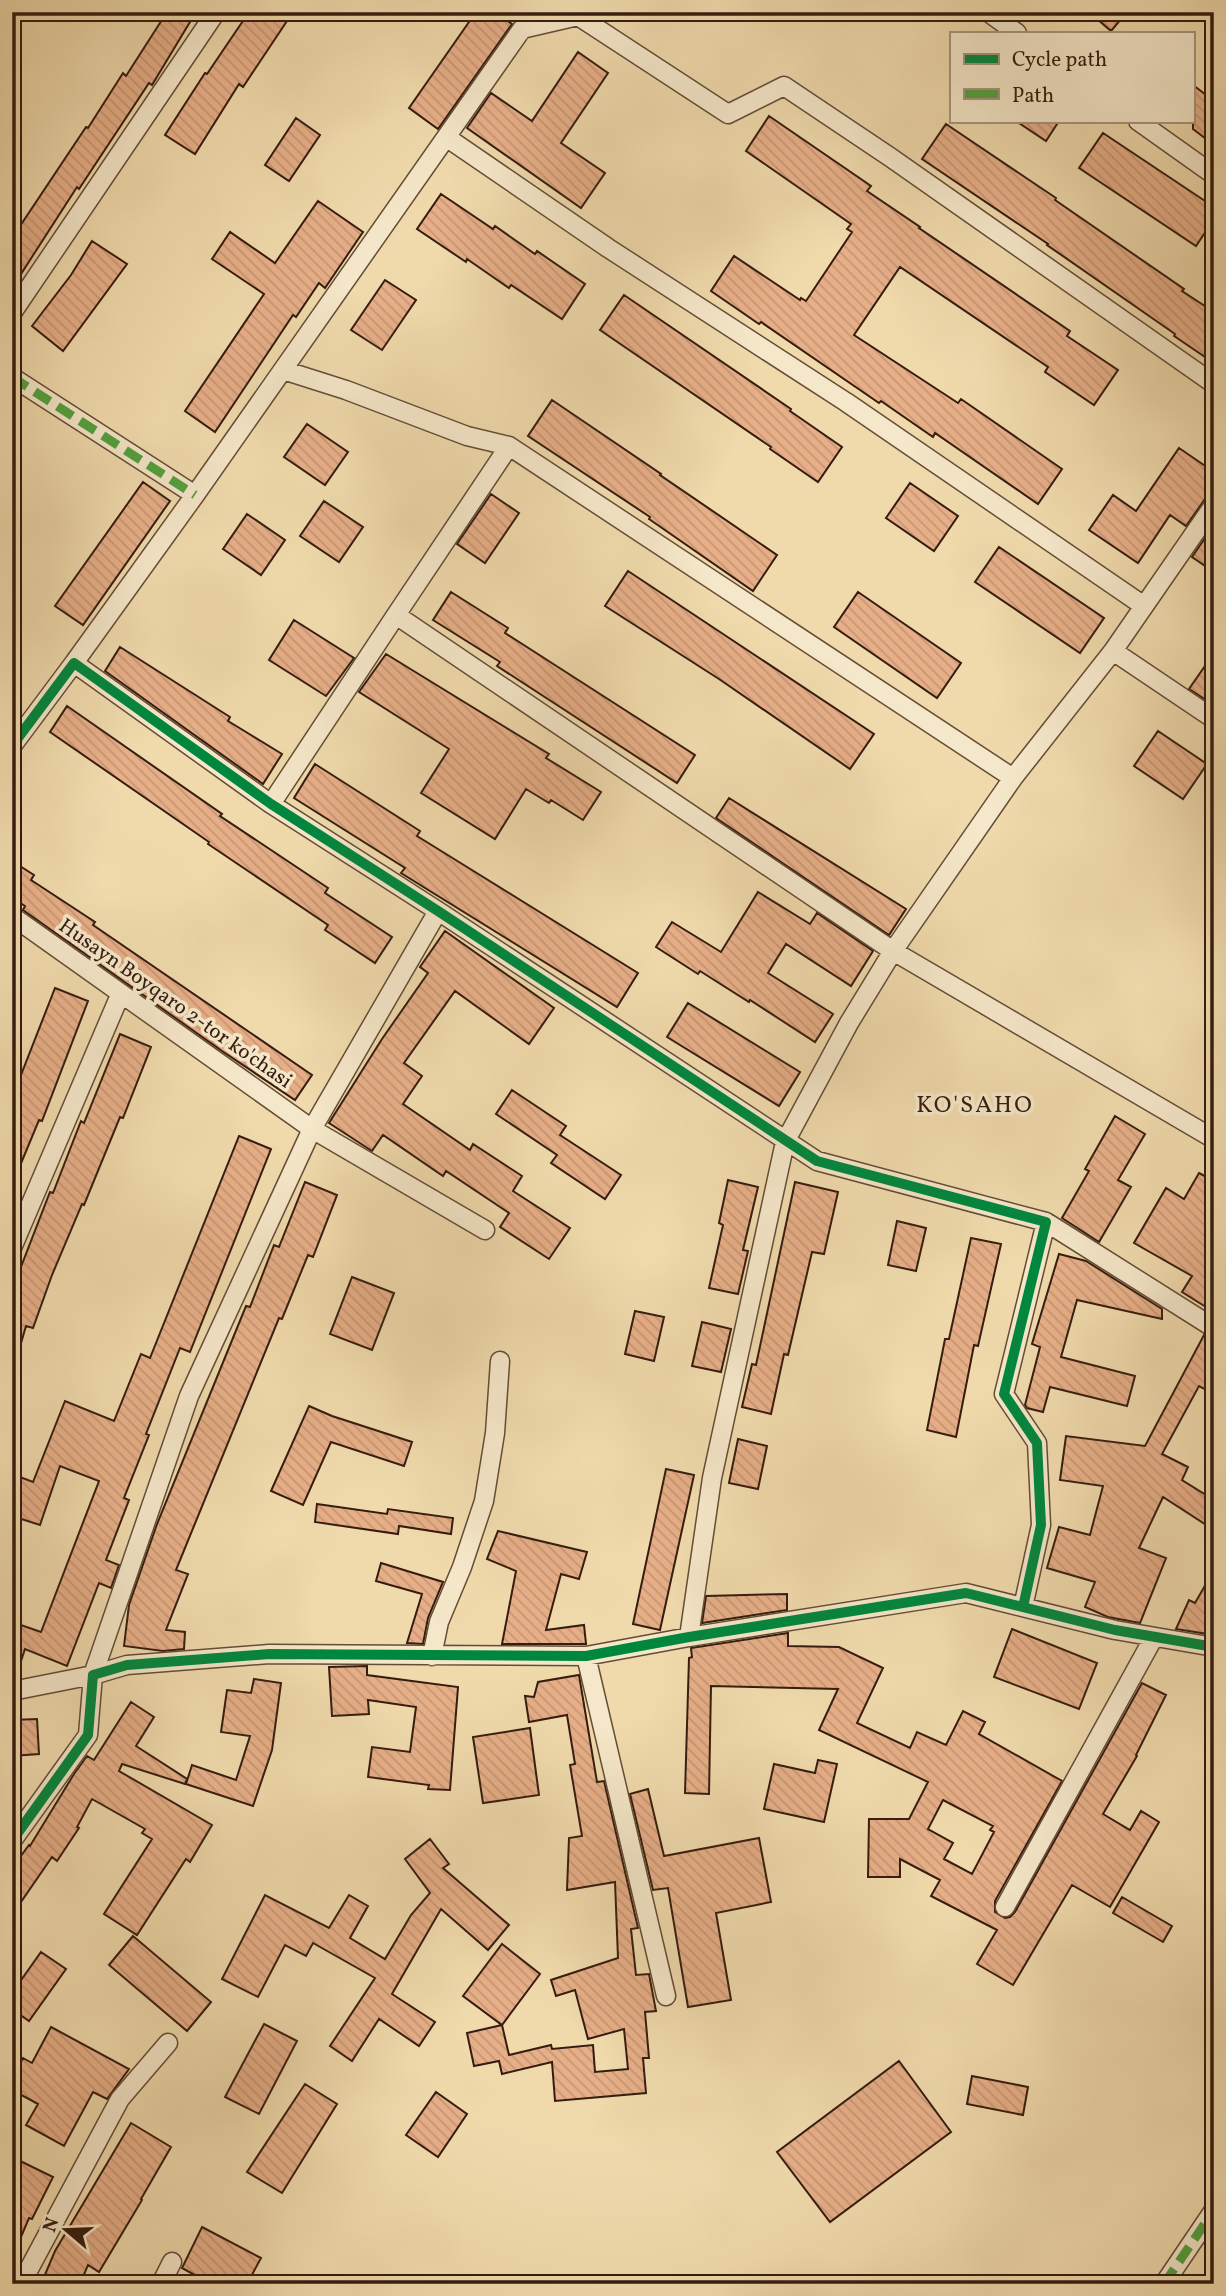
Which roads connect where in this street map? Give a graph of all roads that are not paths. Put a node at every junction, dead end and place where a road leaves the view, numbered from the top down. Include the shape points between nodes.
1 (216, 12) edge
2 (988, 12) edge
3 (579, 14) edge
4 (1016, 32) edge
5 (1140, 122) edge
6 (446, 137) junction
7 (1214, 175) edge
8 (12, 313) edge
9 (283, 370) junction
10 (12, 377) edge
11 (1214, 384) edge
12 (509, 446) junction
13 (195, 495) junction
14 (1214, 505) edge
15 (1144, 606) junction
16 (396, 615) junction
17 (1113, 651) junction
18 (74, 663) junction
19 (1214, 719) edge
20 (12, 746) edge
21 (1013, 778) junction
22 (271, 804) junction
23 (439, 911) junction
24 (12, 916) edge
25 (893, 951) junction
26 (120, 995) junction
27 (312, 1129) junction
28 (1214, 1139) edge
29 (785, 1142) junction
30 (1046, 1222) junction
31 (485, 1230) dead end
32 (12, 1248) edge
33 (1214, 1328) edge
34 (500, 1361) dead end
35 (1023, 1607) junction
36 (689, 1637) junction
37 (1154, 1637) junction
38 (1214, 1647) edge
39 (586, 1656) junction
40 (432, 1657) junction
41 (93, 1675) junction
42 (12, 1691) edge
43 (12, 1840) edge
44 (1005, 1907) dead end
45 (666, 1996) dead end
46 (168, 2043) dead end
47 (1214, 2210) edge
48 (172, 2262) dead end
49 (21, 2284) edge
50 (161, 2284) edge
51 (1164, 2284) edge

1 - 8 street
2 - 4 street
3 - 6 street via 522,29
3 - 11 street via 728,114 784,86
5 - 7 street
6 - 9 street
6 - 15 street
9 - 12 street via 467,436
9 - 13 street
10 - 13 street
12 - 16 street
12 - 21 street
13 - 18 street
14 - 15 street
15 - 17 street
16 - 22 street
16 - 25 street
17 - 19 street
17 - 21 street
18 - 20 street
18 - 22 street
21 - 25 street
22 - 23 street
23 - 27 street
23 - 29 street
24 - 26 street, Husayn Boyqaro 2-tor ko'chasi
25 - 28 street
25 - 29 street
26 - 27 street, Husayn Boyqaro 2-tor ko'chasi
26 - 32 street
27 - 31 street, Husayn Boyqaro 2-tor ko'chasi
27 - 41 street via 189,1396
29 - 30 street via 817,1161
29 - 36 street via 712,1479
30 - 33 street
30 - 35 street via 1004,1394 1037,1443 1041,1525
34 - 40 street via 484,1501 439,1622
35 - 36 street via 966,1593
35 - 37 street
36 - 39 street
37 - 38 street
37 - 44 street
39 - 40 street
39 - 45 street
40 - 41 street via 269,1654 127,1665
41 - 42 street
41 - 43 street via 88,1735
46 - 49 street via 120,2099
47 - 51 street
48 - 50 street

